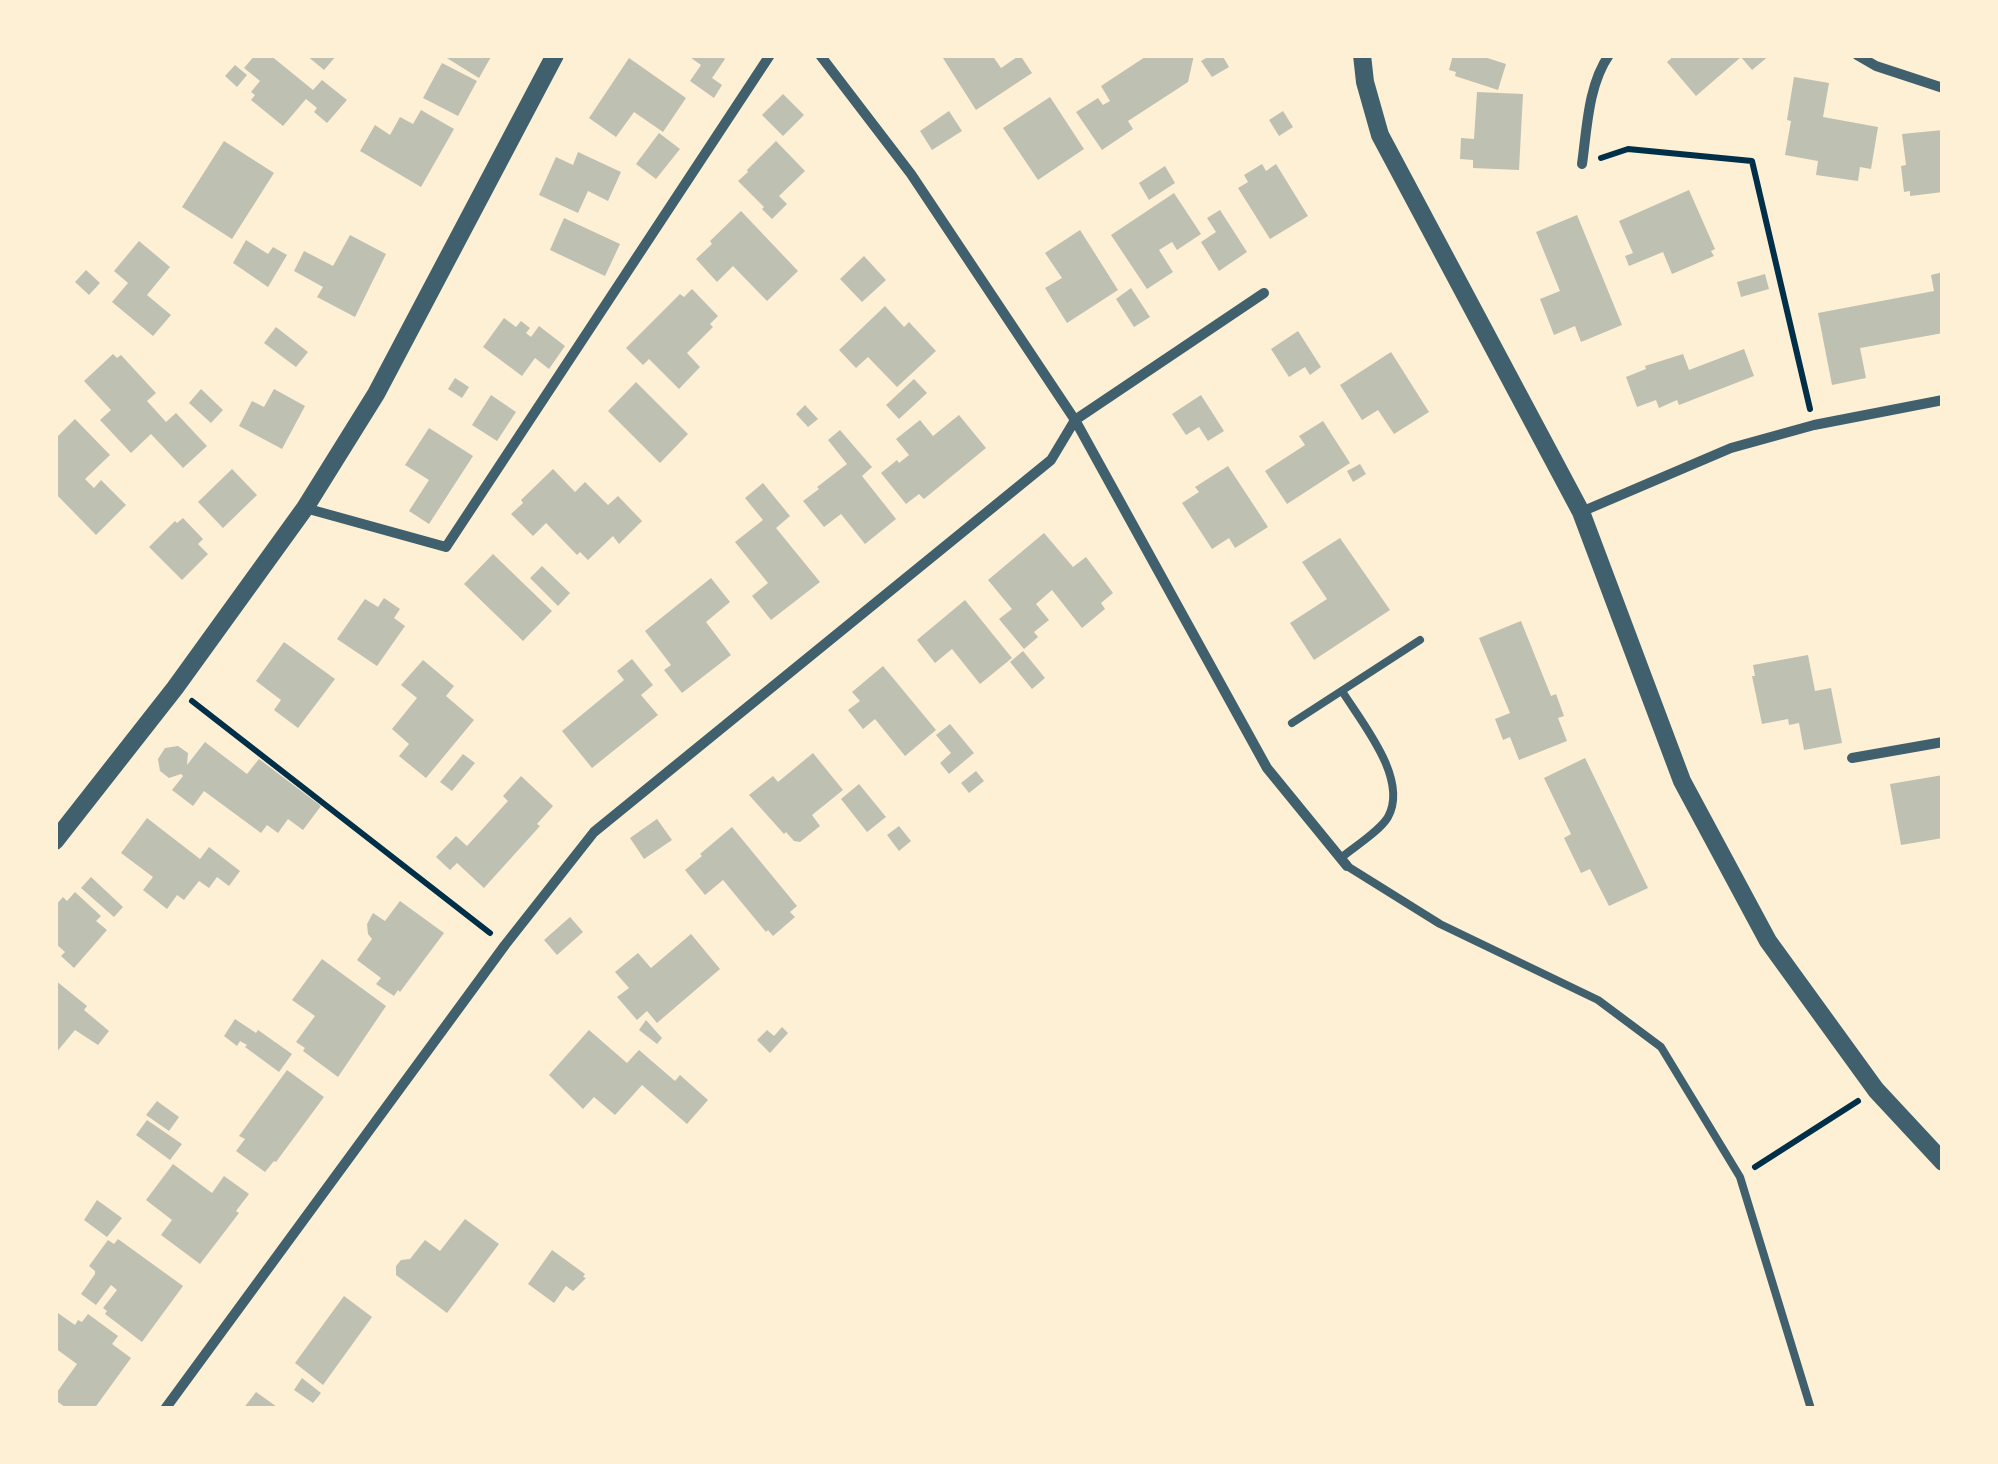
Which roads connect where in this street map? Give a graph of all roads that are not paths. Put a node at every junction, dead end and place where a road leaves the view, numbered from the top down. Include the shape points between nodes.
1 (555, 55) edge
2 (770, 55) edge
3 (820, 55) edge
4 (1362, 55) edge
5 (1610, 55) edge
6 (1857, 55) edge
7 (1943, 88) edge
8 (1582, 164) road end
9 (1264, 293) dead end
10 (1943, 400) edge
11 (1075, 420) junction
12 (305, 508) junction
13 (1581, 512) junction
14 (1420, 640) dead end
15 (1342, 690) junction
16 (1292, 723) dead end
17 (1943, 742) edge
18 (1852, 758) dead end
19 (55, 841) edge
20 (1344, 862) junction
21 (1943, 1162) edge
22 (165, 1409) edge
23 (1811, 1409) edge

1 - 12 street via 376,394
2 - 12 street via 446,547
3 - 11 street via 911,174
4 - 13 street via 1380,136
5 - 8 street via 1592,96
6 - 7 street
9 - 11 street
10 - 13 street via 1731,448
11 - 20 street via 1267,768
11 - 22 street via 1050,460 594,832
12 - 19 street
13 - 21 street via 1682,780 1768,942 1876,1090
14 - 15 lane
15 - 16 lane
15 - 20 lane via 1394,782 1386,820
17 - 18 street
20 - 23 lane via 1440,924 1598,1000 1661,1047 1740,1178

